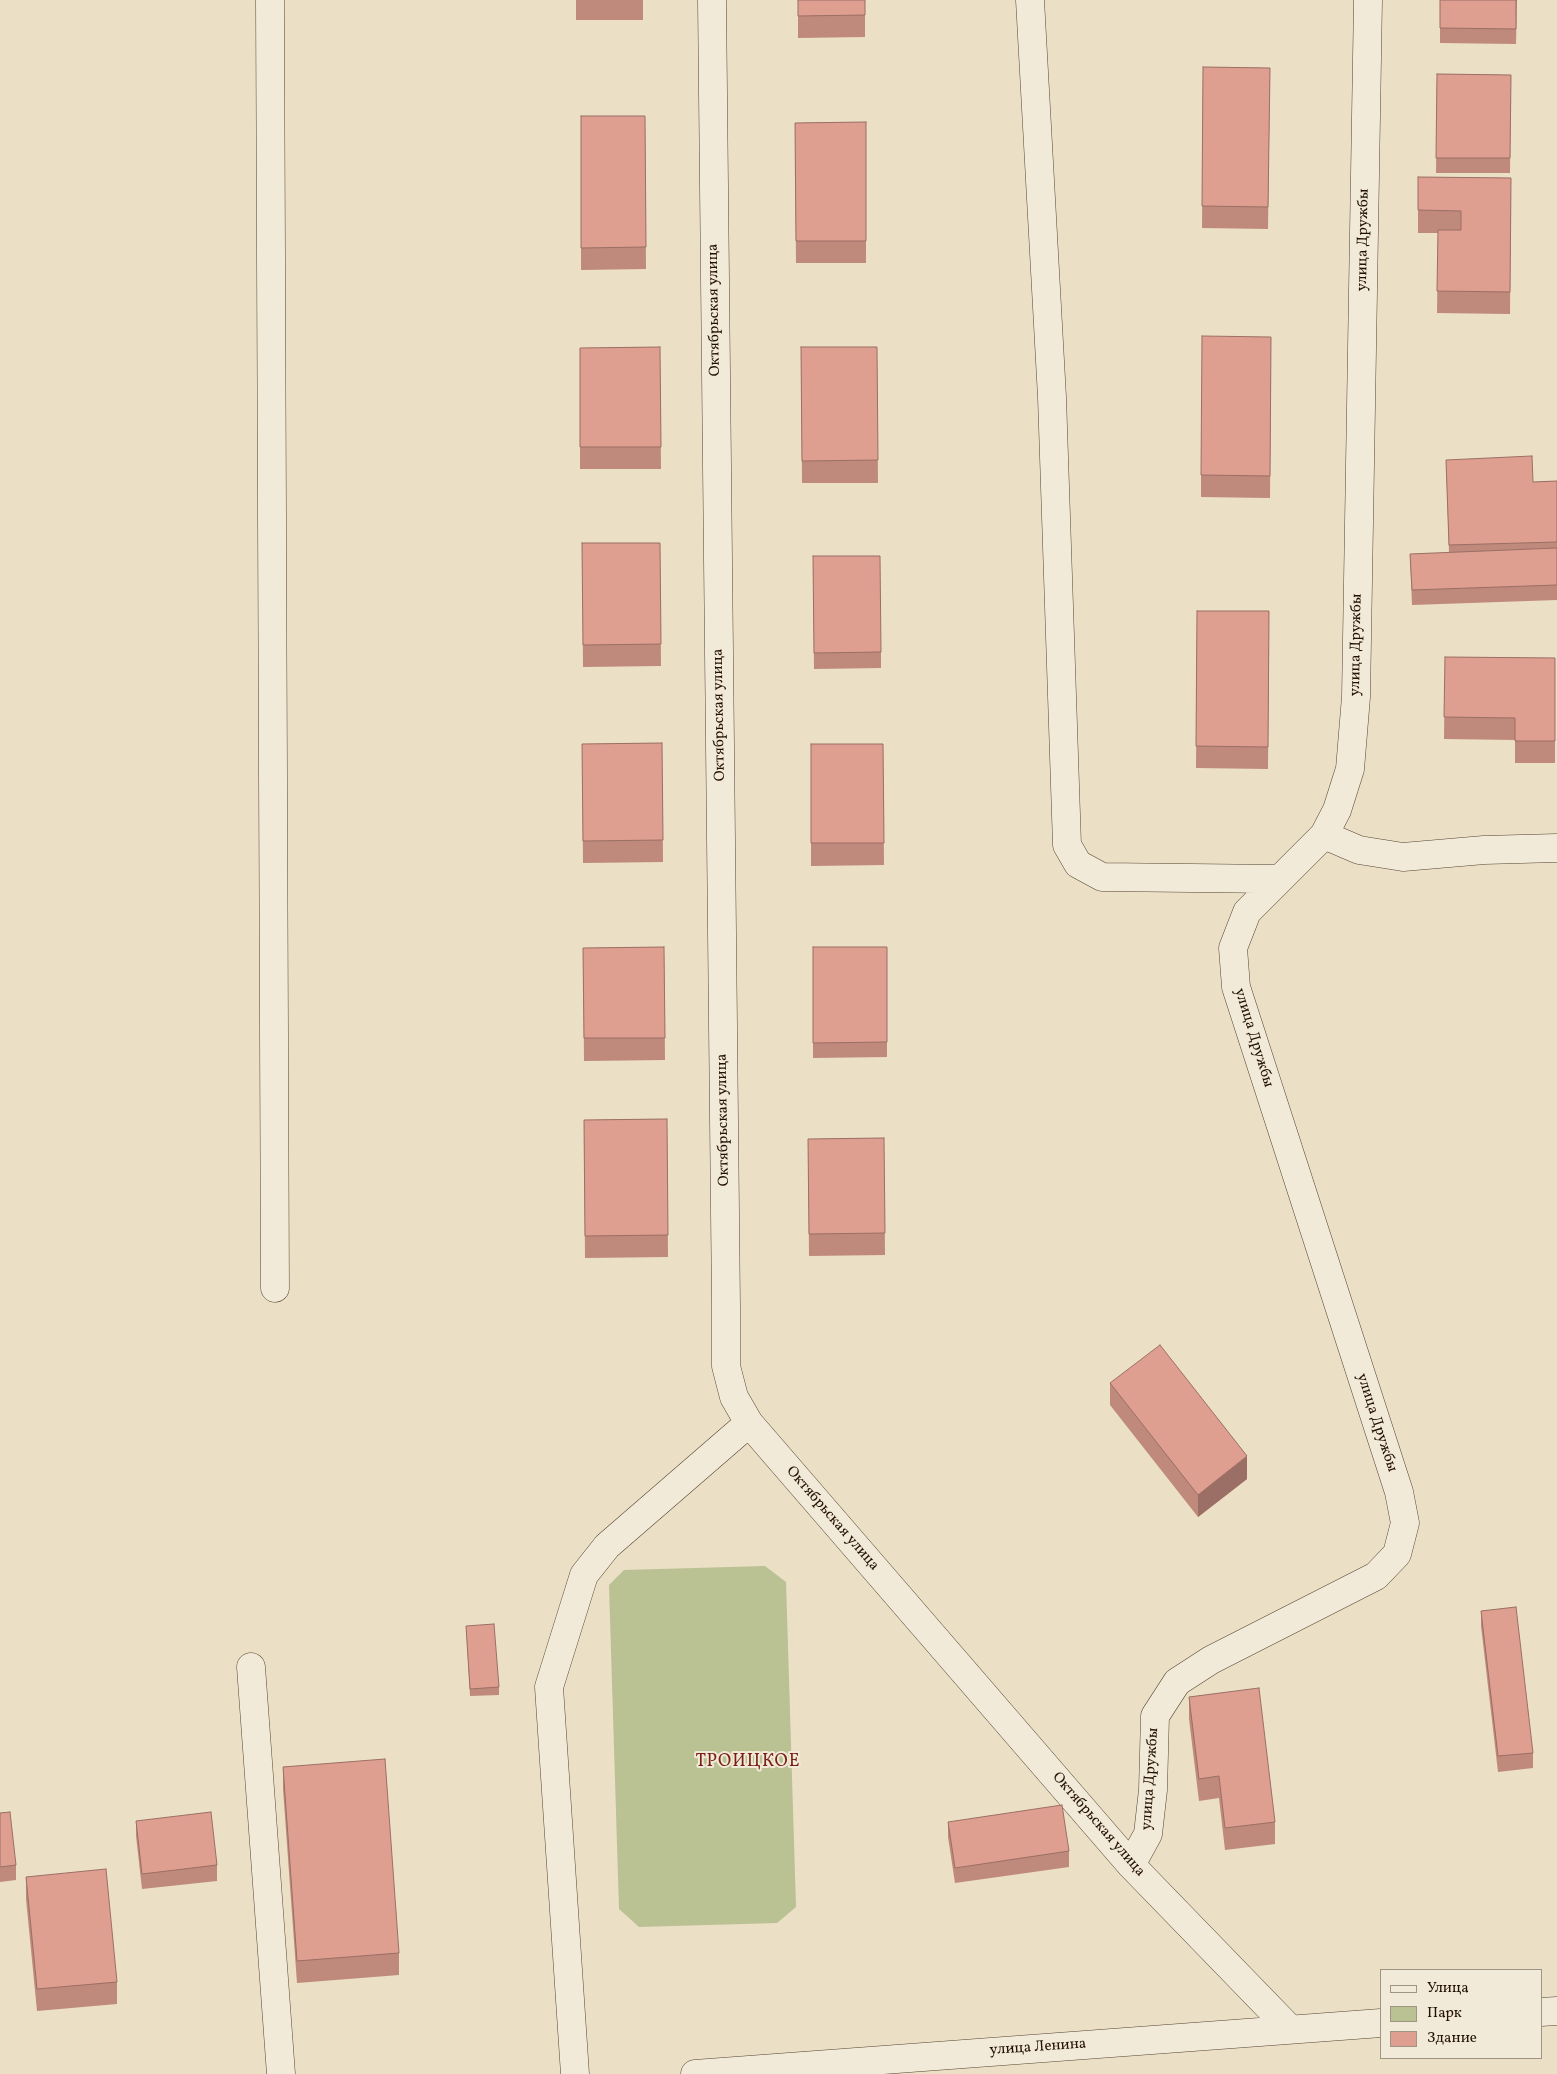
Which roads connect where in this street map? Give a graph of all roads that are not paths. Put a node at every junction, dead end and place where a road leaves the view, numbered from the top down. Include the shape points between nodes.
1 (270, 0) edge
2 (712, 0) edge
3 (1030, 0) edge
4 (1368, 0) edge
5 (1324, 834) junction
6 (1557, 848) edge
7 (1279, 879) junction
8 (276, 1288) dead end
9 (749, 1422) junction
10 (251, 1668) dead end
11 (1131, 1865) junction
12 (1557, 2011) edge
13 (1542, 2012) edge
14 (1380, 2023) edge
15 (1290, 2029) junction
16 (281, 2074) edge
17 (574, 2074) edge
18 (695, 2074) edge

1 - 8 street
2 - 9 street, Октябрьская улица via 726,1366 734,1397
3 - 7 street via 1052,397 1067,845 1078,864 1102,877
4 - 5 street, улица Дружбы via 1356,697 1350,769 1338,810
5 - 6 street via 1359,850 1403,856
5 - 7 street, улица Дружбы
7 - 11 street, улица Дружбы via 1247,912 1234,948 1236,987 1399,1492 1405,1523 1397,1554 1376,1576 1212,1660 1176,1682 1155,1716 1148,1834
9 - 11 street, Октябрьская улица
9 - 17 street via 607,1546 584,1574 549,1687
10 - 16 street
11 - 15 street, Октябрьская улица
12 - 13 street
14 - 15 street, улица Ленина
15 - 18 street, улица Ленина

